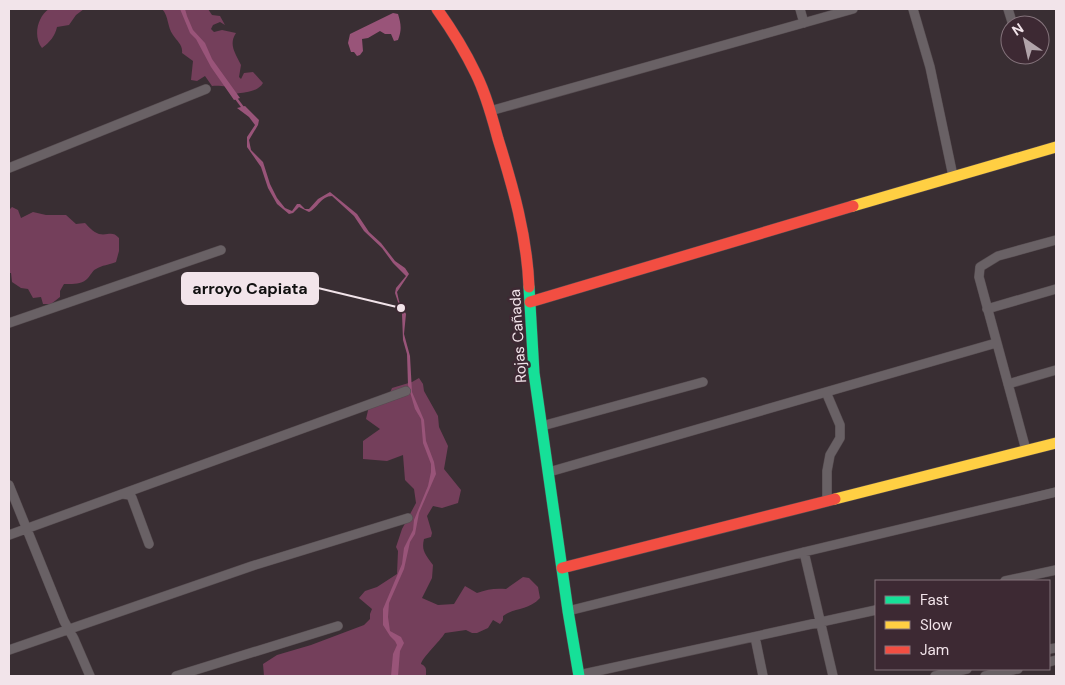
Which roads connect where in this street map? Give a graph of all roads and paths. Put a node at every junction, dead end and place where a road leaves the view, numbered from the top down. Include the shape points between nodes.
1 (438, 9) edge
2 (800, 9) edge
3 (853, 9) edge
4 (913, 9) edge
5 (804, 23) junction
6 (206, 89) dead end
7 (490, 111) junction
8 (1056, 147) edge
9 (9, 168) edge
10 (953, 176) junction
11 (1056, 240) edge
12 (221, 250) dead end
13 (1056, 289) edge
14 (530, 302) junction
15 (987, 309) junction
16 (9, 323) edge
17 (996, 343) junction
18 (1056, 370) edge
19 (703, 382) dead end
20 (1008, 384) junction
21 (406, 391) dead end
22 (826, 392) junction
23 (542, 426) junction
24 (1056, 443) edge
25 (1026, 450) junction
26 (550, 472) junction
27 (9, 485) edge
28 (1056, 492) edge
29 (122, 494) junction
30 (827, 501) junction
31 (408, 518) dead end
32 (26, 529) junction
33 (9, 535) edge
34 (149, 544) dead end
35 (804, 552) junction
36 (562, 568) junction
37 (1056, 570) edge
38 (1010, 580) edge
39 (875, 610) edge
40 (568, 611) junction
41 (820, 622) junction
42 (338, 626) dead end
43 (68, 629) junction
44 (755, 637) junction
45 (9, 650) edge
46 (962, 670) edge
47 (1013, 670) edge
48 (90, 676) edge
49 (176, 676) edge
50 (579, 676) edge
51 (763, 676) edge
52 (833, 676) edge
53 (935, 676) edge
54 (985, 676) edge

1 - 7 street, Rojas Cañada via 466,52
2 - 5 street
3 - 5 street
4 - 10 street via 930,67
5 - 7 street
6 - 9 street
7 - 14 street, Rojas Cañada via 516,198 528,262
8 - 10 street
10 - 14 street
11 - 15 street via 998,256 980,267 978,277
12 - 16 street
13 - 15 street
14 - 23 street, Rojas Cañada via 534,373
15 - 17 street
17 - 20 street
17 - 22 street
18 - 20 street
19 - 23 street
20 - 25 street
21 - 29 street
22 - 26 street
22 - 30 street via 840,425 840,438 830,455 827,471
23 - 26 street, Rojas Cañada
24 - 25 street
25 - 30 street
26 - 36 street, Rojas Cañada
27 - 32 street
28 - 35 street
29 - 32 street
29 - 34 street via 132,498
30 - 36 street
31 - 43 street via 252,566
32 - 33 street
32 - 43 street
35 - 40 street
35 - 41 street
36 - 40 street, Rojas Cañada
37 - 38 street
39 - 41 street
40 - 50 street, Rojas Cañada
41 - 44 street
41 - 52 street
42 - 49 street
43 - 45 street
43 - 48 street
44 - 50 street
44 - 51 street
46 - 53 street
47 - 54 street

